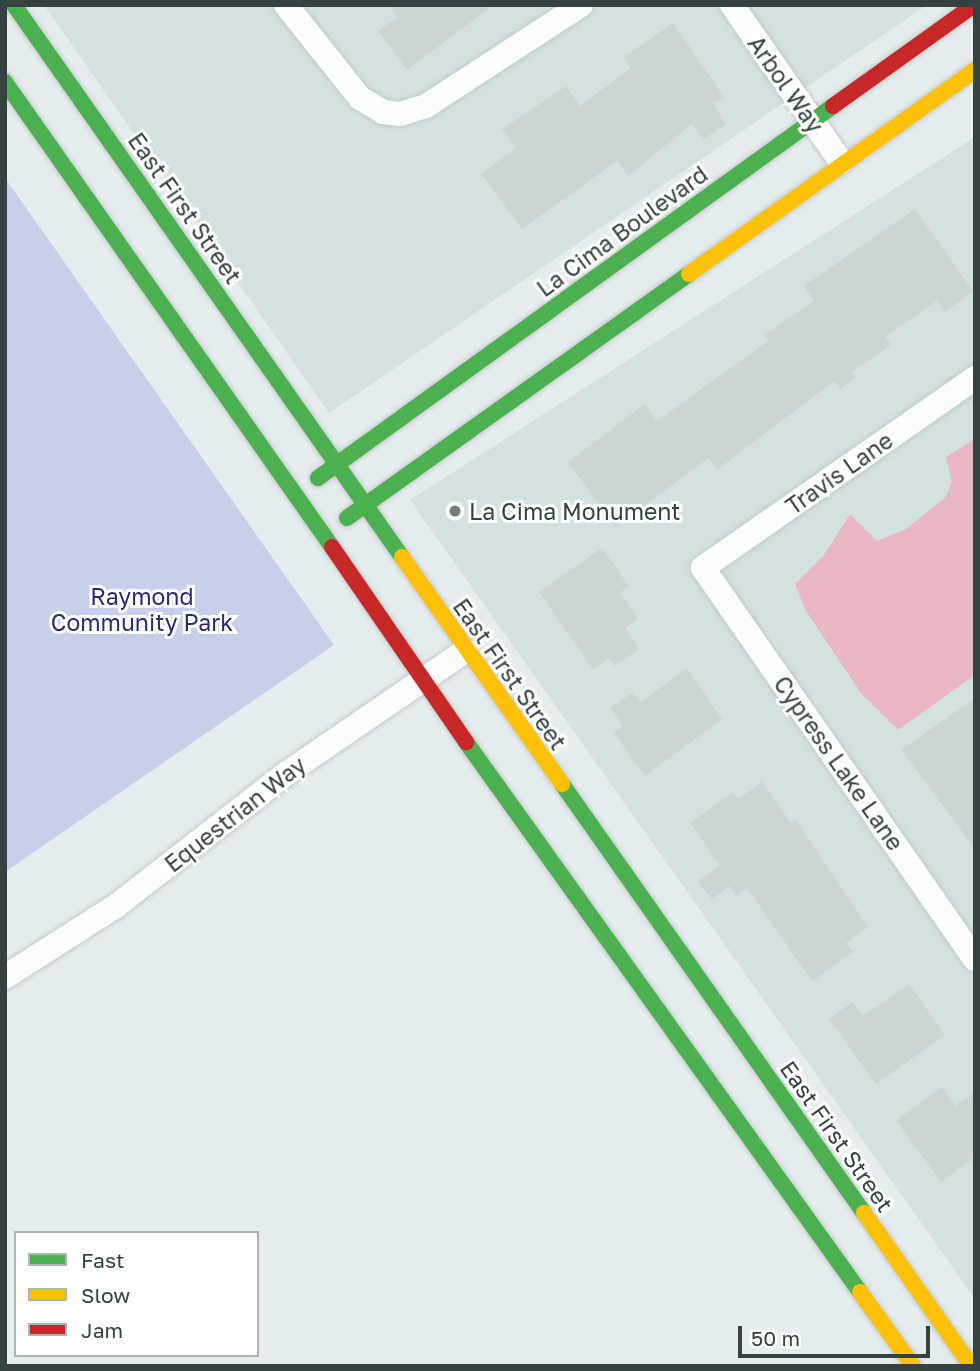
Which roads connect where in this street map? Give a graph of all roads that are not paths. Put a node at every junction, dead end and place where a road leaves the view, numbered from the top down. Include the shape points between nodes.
1 (14, 5) edge
2 (286, 5) edge
3 (581, 5) edge
4 (732, 5) edge
5 (974, 5) edge
6 (975, 70) edge
7 (5, 82) edge
8 (813, 123) junction
9 (841, 162) junction
10 (975, 378) edge
11 (337, 463) junction
12 (297, 494) junction
13 (366, 505) junction
14 (324, 534) junction
15 (703, 568) joint
16 (465, 651) junction
17 (421, 679) junction
18 (975, 959) edge
19 (5, 977) edge
20 (913, 1366) edge
21 (971, 1366) edge

1 - 11 main road, East First Street
2 - 3 street via 367,104 391,114 426,106
4 - 8 street, Arbol Way
5 - 8 main road, La Cima Boulevard
6 - 9 main road
7 - 12 main road
8 - 9 street, Arbol Way
8 - 11 main road, La Cima Boulevard
9 - 13 main road
10 - 15 street, Travis Lane
11 - 12 main road, La Cima Boulevard
11 - 13 main road, East First Street
12 - 14 main road
13 - 14 main road
13 - 16 main road, East First Street
14 - 17 main road
15 - 18 street, Cypress Lake Lane
16 - 17 street, Equestrian Way
16 - 21 main road, East First Street
17 - 19 street, Equestrian Way via 287,773 116,906
17 - 20 main road

